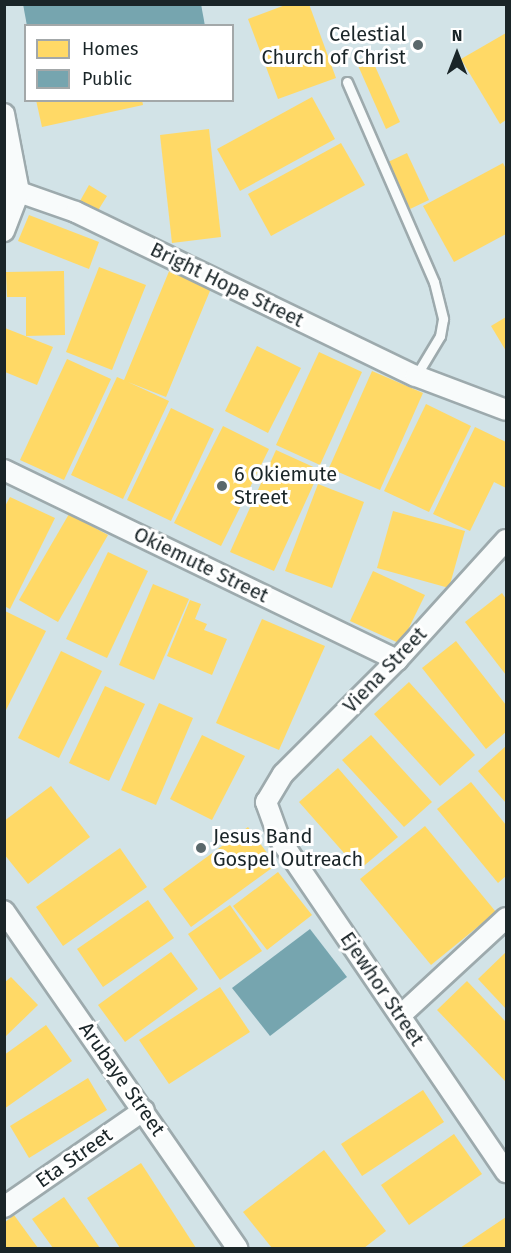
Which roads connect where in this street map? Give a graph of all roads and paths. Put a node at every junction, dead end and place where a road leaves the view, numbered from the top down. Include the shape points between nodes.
1 (347, 82) dead end
2 (4, 114) edge
3 (12, 189) edge
4 (4, 231) edge
5 (416, 376) junction
6 (507, 410) edge
7 (4, 470) edge
8 (507, 540) edge
9 (397, 660) junction
10 (266, 802) joint
11 (4, 911) edge
12 (507, 918) edge
13 (401, 1015) junction
14 (144, 1110) junction
15 (507, 1172) edge
16 (4, 1207) edge
17 (237, 1248) edge

1 - 5 lane via 435,282 443,319 440,336
2 - 3 street
3 - 4 street
3 - 5 street, Bright Hope Street via 76,212
5 - 6 street, Bright Hope Street
7 - 9 street, Okiemute Street
8 - 9 street, Viena Street
9 - 10 street, Viena Street via 283,774
10 - 13 street, Ejewhor Street via 279,838
11 - 14 street, Arubaye Street
12 - 13 street
13 - 15 street, Ejewhor Street
14 - 16 street, Eta Street
14 - 17 street, Arubaye Street

